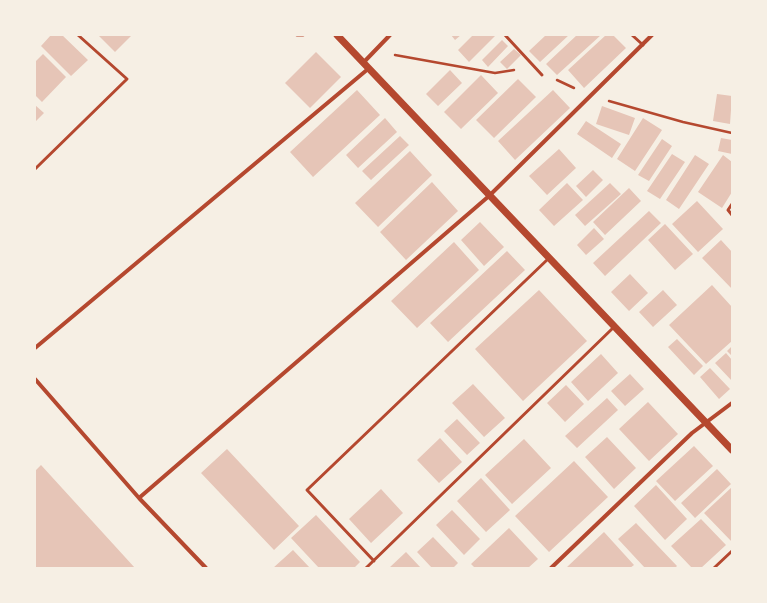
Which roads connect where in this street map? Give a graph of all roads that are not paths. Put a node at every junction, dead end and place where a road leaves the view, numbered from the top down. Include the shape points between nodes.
1 (78, 35) edge
2 (297, 35) edge
3 (303, 35) edge
4 (337, 35) edge
5 (390, 35) edge
6 (505, 35) edge
7 (632, 35) edge
8 (652, 35) edge
9 (642, 45) junction
10 (363, 63) junction
11 (368, 69) junction
12 (542, 75) dead end
13 (35, 169) edge
14 (489, 196) junction
15 (732, 204) edge
16 (732, 215) edge
17 (549, 258) junction
18 (614, 327) junction
19 (35, 348) edge
20 (35, 379) edge
21 (732, 402) edge
22 (705, 422) junction
23 (732, 450) edge
24 (139, 498) junction
25 (732, 551) edge
26 (374, 560) junction
27 (206, 568) edge
28 (366, 568) edge
29 (551, 568) edge
30 (714, 568) edge

1 - 13 lane via 127,79
2 - 3 lane
4 - 10 street
5 - 10 street
6 - 12 lane
7 - 9 lane
8 - 9 street
9 - 14 street
10 - 11 street
11 - 14 street
11 - 19 street
14 - 17 street
14 - 24 street
15 - 16 lane via 728,210
17 - 18 street
17 - 26 lane via 306,490
18 - 22 street
18 - 26 lane
20 - 24 street
21 - 22 street
22 - 23 street
22 - 29 street
24 - 27 street
25 - 30 lane
26 - 28 lane

